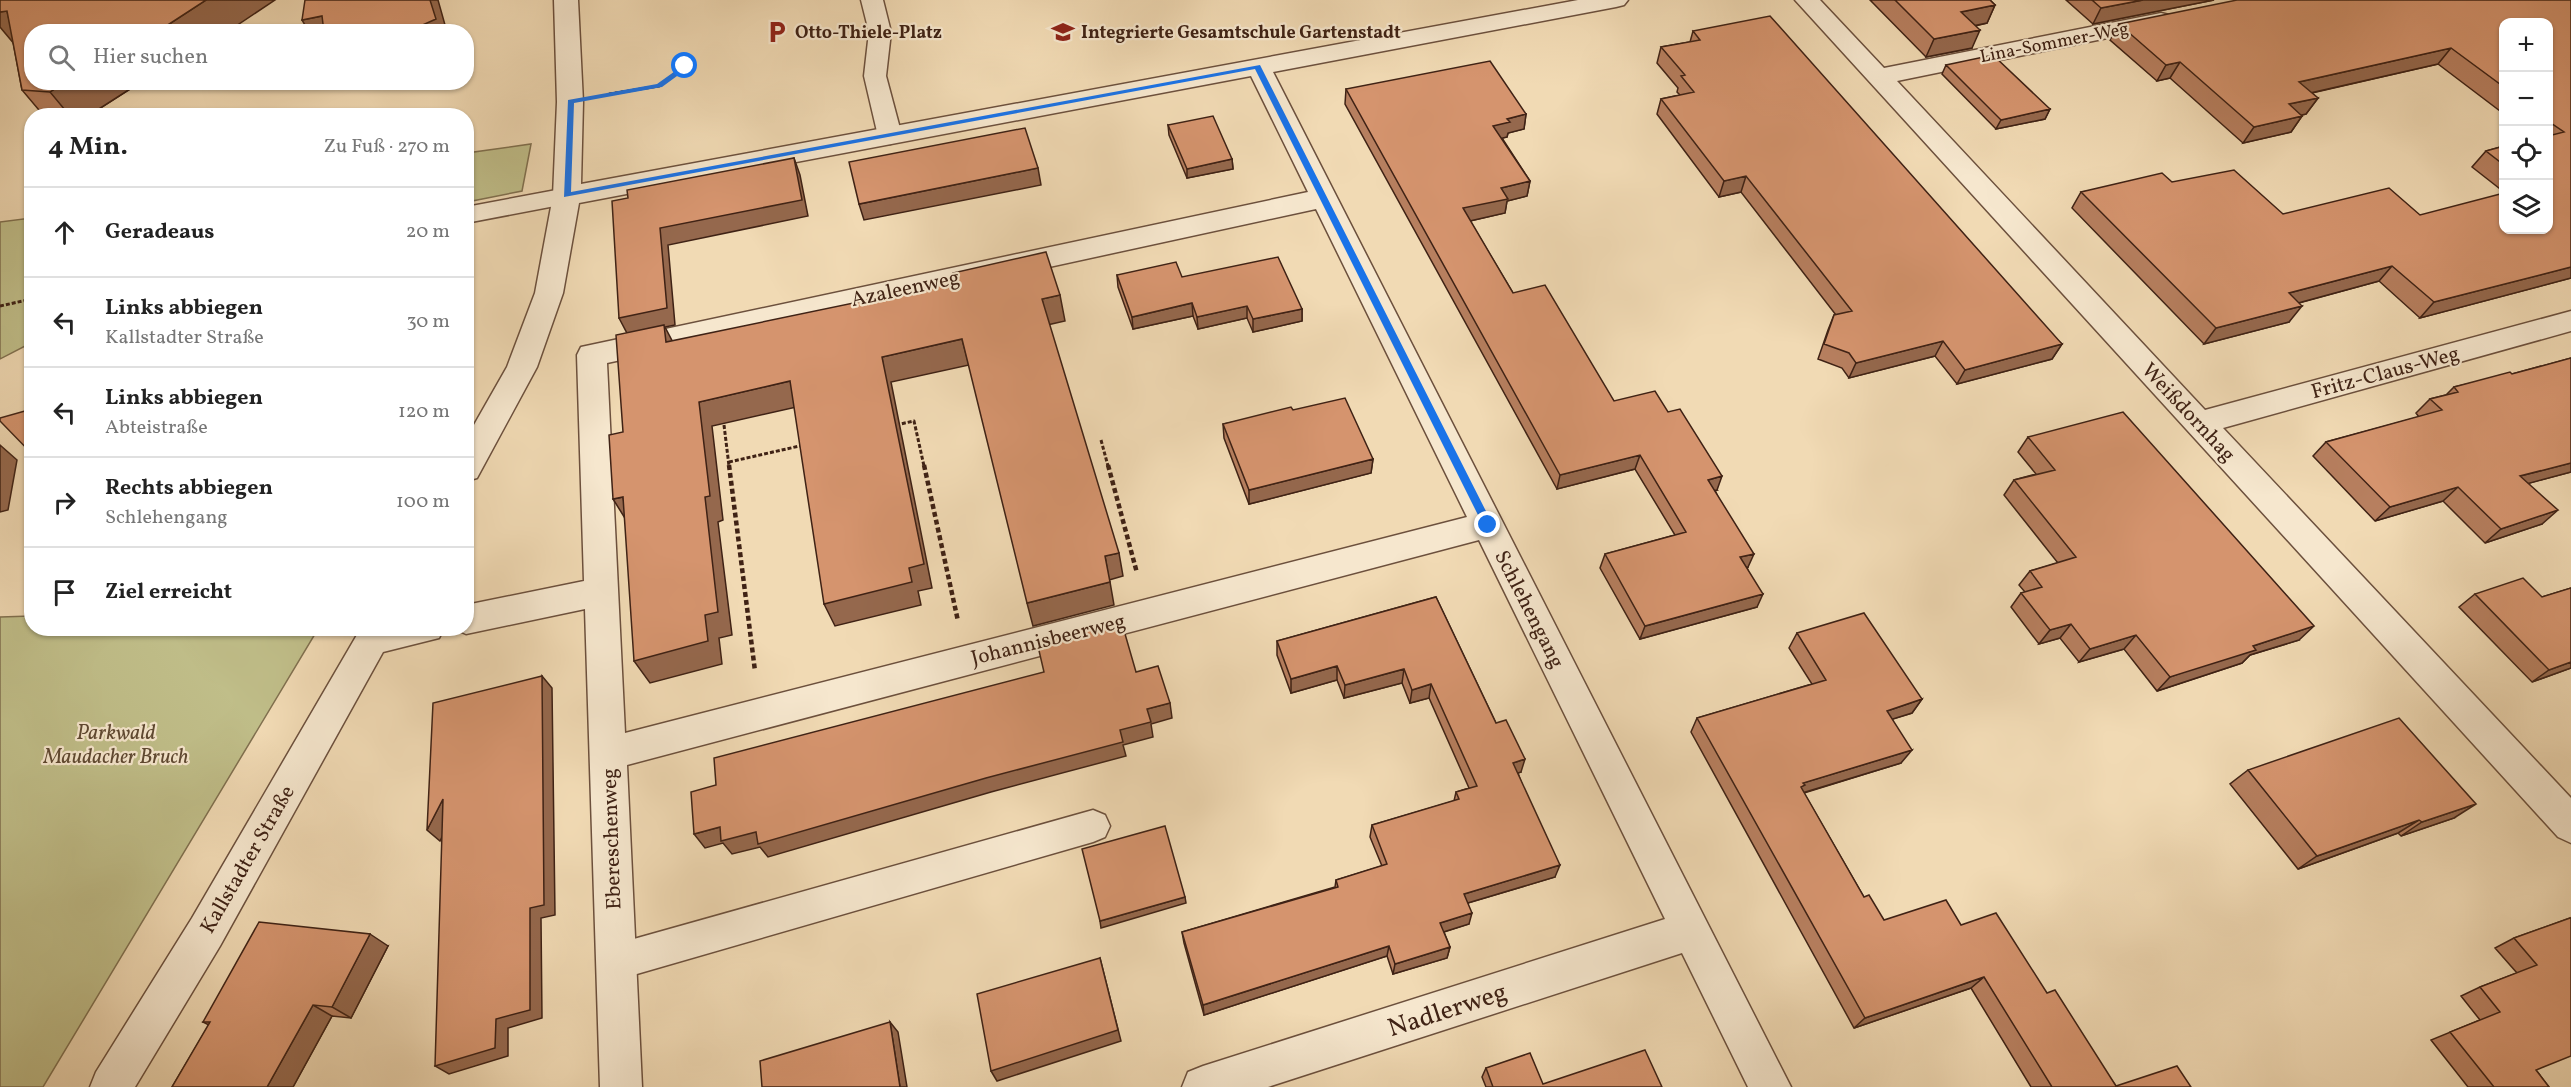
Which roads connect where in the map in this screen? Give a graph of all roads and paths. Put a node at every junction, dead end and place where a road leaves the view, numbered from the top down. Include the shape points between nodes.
1 (566, 0) edge
2 (872, 0) edge
3 (1616, 0) edge
4 (1807, 0) edge
5 (2184, 16) edge
6 (685, 66) dead end
7 (1258, 66) junction
8 (1880, 77) junction
9 (570, 102) junction
10 (890, 136) junction
11 (567, 196) junction
12 (1324, 198) junction
13 (474, 213) edge
14 (24, 301) edge
15 (0, 306) edge
16 (2571, 321) edge
17 (592, 355) joint
18 (2199, 423) junction
19 (724, 425) edge
20 (891, 426) edge
21 (1101, 440) dead end
22 (810, 444) edge
23 (474, 454) edge
24 (729, 462) junction
25 (1488, 525) junction
26 (601, 591) junction
27 (1148, 613) junction
28 (474, 618) edge
29 (375, 636) edge
30 (967, 660) junction
31 (760, 714) junction
32 (608, 754) junction
33 (2571, 825) edge
34 (1094, 826) dead end
35 (1692, 930) junction
36 (616, 962) junction
37 (111, 1087) edge
38 (621, 1087) edge
39 (1203, 1087) edge
40 (1770, 1087) edge

1 - 9 street
2 - 10 lane via 880,32 875,76
3 - 7 street
4 - 8 street, Weißdornhag
5 - 8 street, Lina-Sommer-Weg
6 - 9 path via 659,86
7 - 10 street
7 - 12 street, Schlehengang
8 - 18 street, Weißdornhag
9 - 11 street
10 - 11 street
11 - 13 lane
11 - 23 street via 549,293 526,356
12 - 17 street, Azaleenweg
12 - 25 street, Schlehengang
14 - 15 path
16 - 18 street, Fritz-Claus-Weg
17 - 26 street, Ebereschenweg
18 - 33 street, Weißdornhag
19 - 24 path
20 - 30 path via 914,421
21 - 27 path
22 - 24 path
24 - 31 path
25 - 27 street, Johannisbeerweg
25 - 35 street, Schlehengang
26 - 28 street
26 - 32 street, Ebereschenweg
27 - 30 street, Johannisbeerweg
29 - 37 street, Kallstadter Straße via 206,932
30 - 31 street, Johannisbeerweg
31 - 32 street, Johannisbeerweg
32 - 36 street, Ebereschenweg
34 - 36 lane
35 - 39 street, Nadlerweg
35 - 40 street, Schlehengang
36 - 38 street, Ebereschenweg

